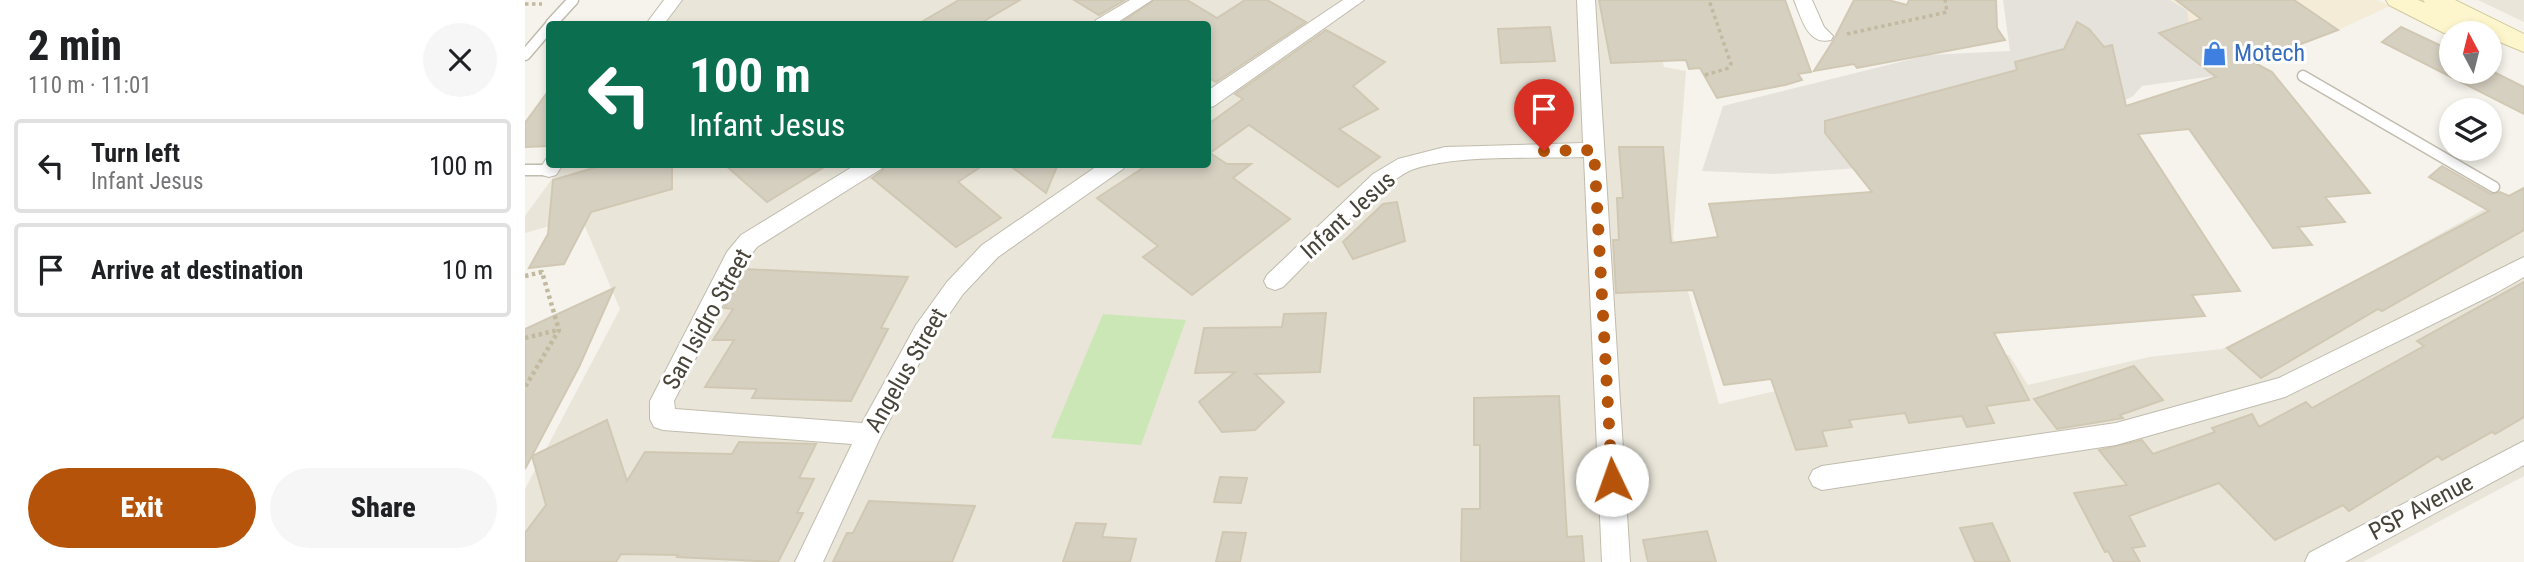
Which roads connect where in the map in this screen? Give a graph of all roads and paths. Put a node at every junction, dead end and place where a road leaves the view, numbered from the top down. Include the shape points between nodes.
1 (573, 0) edge
2 (673, 0) edge
3 (1143, 0) edge
4 (1355, 0) edge
5 (1586, 0) edge
6 (1709, 0) edge
7 (1803, 0) edge
8 (1945, 0) edge
9 (2398, 0) edge
10 (2435, 0) edge
11 (554, 21) edge
12 (657, 21) edge
13 (1108, 21) edge
14 (2441, 21) edge
15 (546, 31) edge
16 (1824, 36) joint
17 (2524, 44) edge
18 (2503, 52) edge
19 (525, 55) edge
20 (2524, 62) edge
21 (1705, 75) dead end
22 (2303, 76) dead end
23 (1211, 98) edge
24 (1594, 150) junction
25 (546, 168) edge
26 (868, 168) edge
27 (1110, 168) edge
28 (525, 170) edge
29 (2494, 187) dead end
30 (2524, 266) edge
31 (525, 276) edge
32 (1275, 281) dead end
33 (559, 330) junction
34 (525, 338) edge
35 (525, 387) edge
36 (869, 434) junction
37 (2524, 452) edge
38 (1822, 478) dead end
39 (809, 562) edge
40 (1616, 562) edge
41 (2319, 562) edge

1 - 11 lane
2 - 12 street
3 - 13 street
4 - 23 street
5 - 24 street
6 - 21 path via 1731,64
7 - 16 street via 1816,30
8 - 16 path via 1947,12 1941,14
9 - 14 main road
10 - 17 main road
15 - 19 lane
18 - 20 main road
22 - 29 lane
24 - 32 street, Infant Jesus via 1445,154 1405,164 1380,179
24 - 40 street
25 - 28 lane
26 - 36 street, San Isidro Street via 749,241 735,258 663,401 663,419
27 - 36 street, Angelus Street via 990,251 955,288 923,332
30 - 38 street via 2285,387 2116,434
31 - 33 path via 542,272
33 - 34 path
33 - 35 path
36 - 39 street, Angelus Street
37 - 41 street, PSP Avenue

